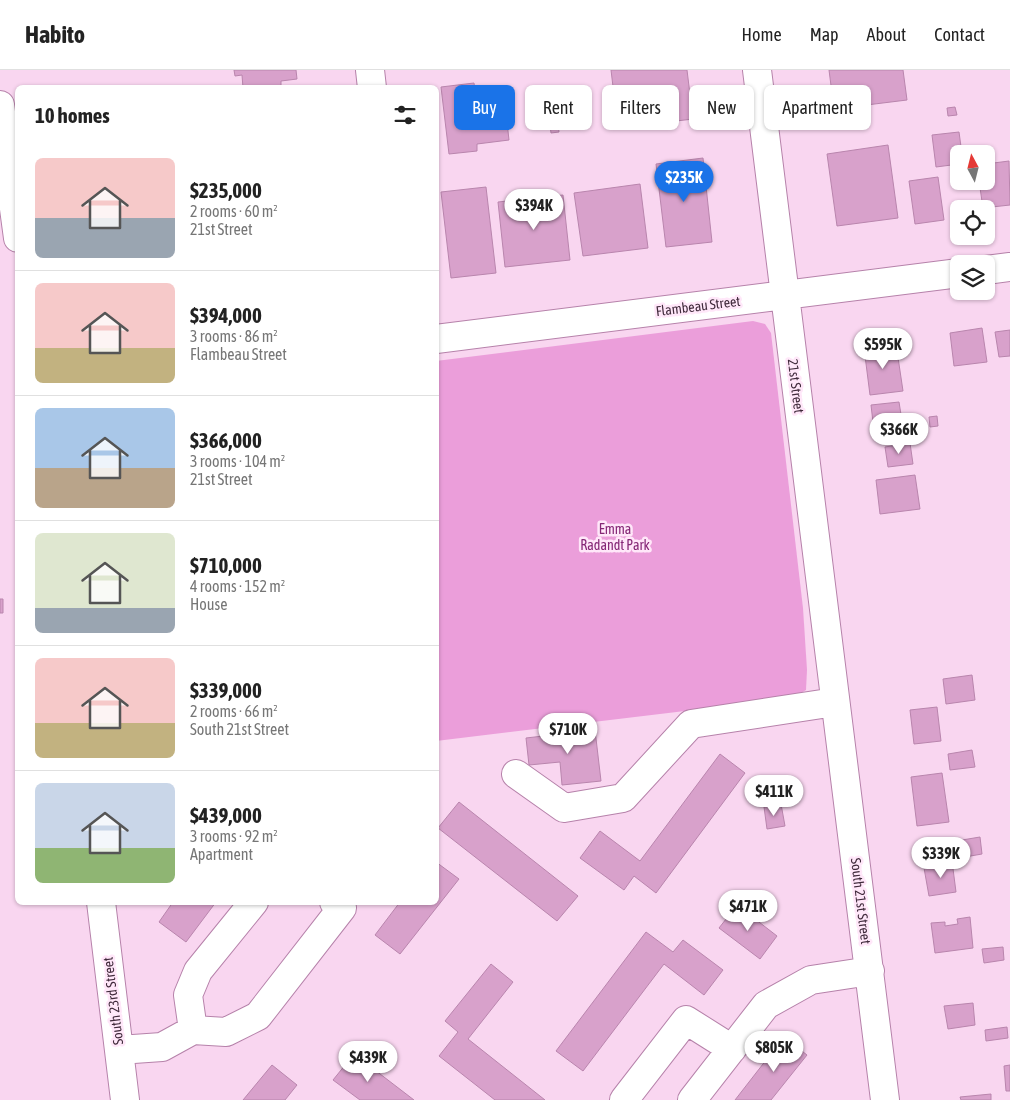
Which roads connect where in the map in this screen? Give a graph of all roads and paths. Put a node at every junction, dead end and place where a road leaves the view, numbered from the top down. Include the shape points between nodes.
1 (370, 70) edge
2 (757, 70) edge
3 (372, 85) edge
4 (0, 105) edge
5 (2, 150) edge
6 (15, 222) edge
7 (1010, 267) edge
8 (995, 269) edge
9 (950, 274) edge
10 (785, 295) junction
11 (439, 338) edge
12 (836, 702) junction
13 (516, 774) dead end
14 (101, 905) edge
15 (252, 905) edge
16 (338, 905) edge
17 (870, 971) junction
18 (193, 1030) junction
19 (732, 1049) junction
20 (119, 1050) junction
21 (125, 1100) edge
22 (624, 1100) edge
23 (692, 1100) edge
24 (886, 1100) edge

1 - 3 street
2 - 10 street, 21st Street
4 - 5 street
5 - 6 street
7 - 8 street
9 - 10 street, Flambeau Street
10 - 11 street, Flambeau Street
10 - 12 street, 21st Street
12 - 13 street via 691,724 623,798 564,808
12 - 17 street, South 21st Street
14 - 20 street, South 23rd Street
15 - 18 street via 198,971 188,996
16 - 18 street via 342,908 258,1016 226,1032
17 - 19 street via 811,980 788,992 766,1005
17 - 24 street, South 21st Street
18 - 20 street via 162,1048
19 - 22 street via 686,1020
19 - 23 street
20 - 21 street, South 23rd Street

